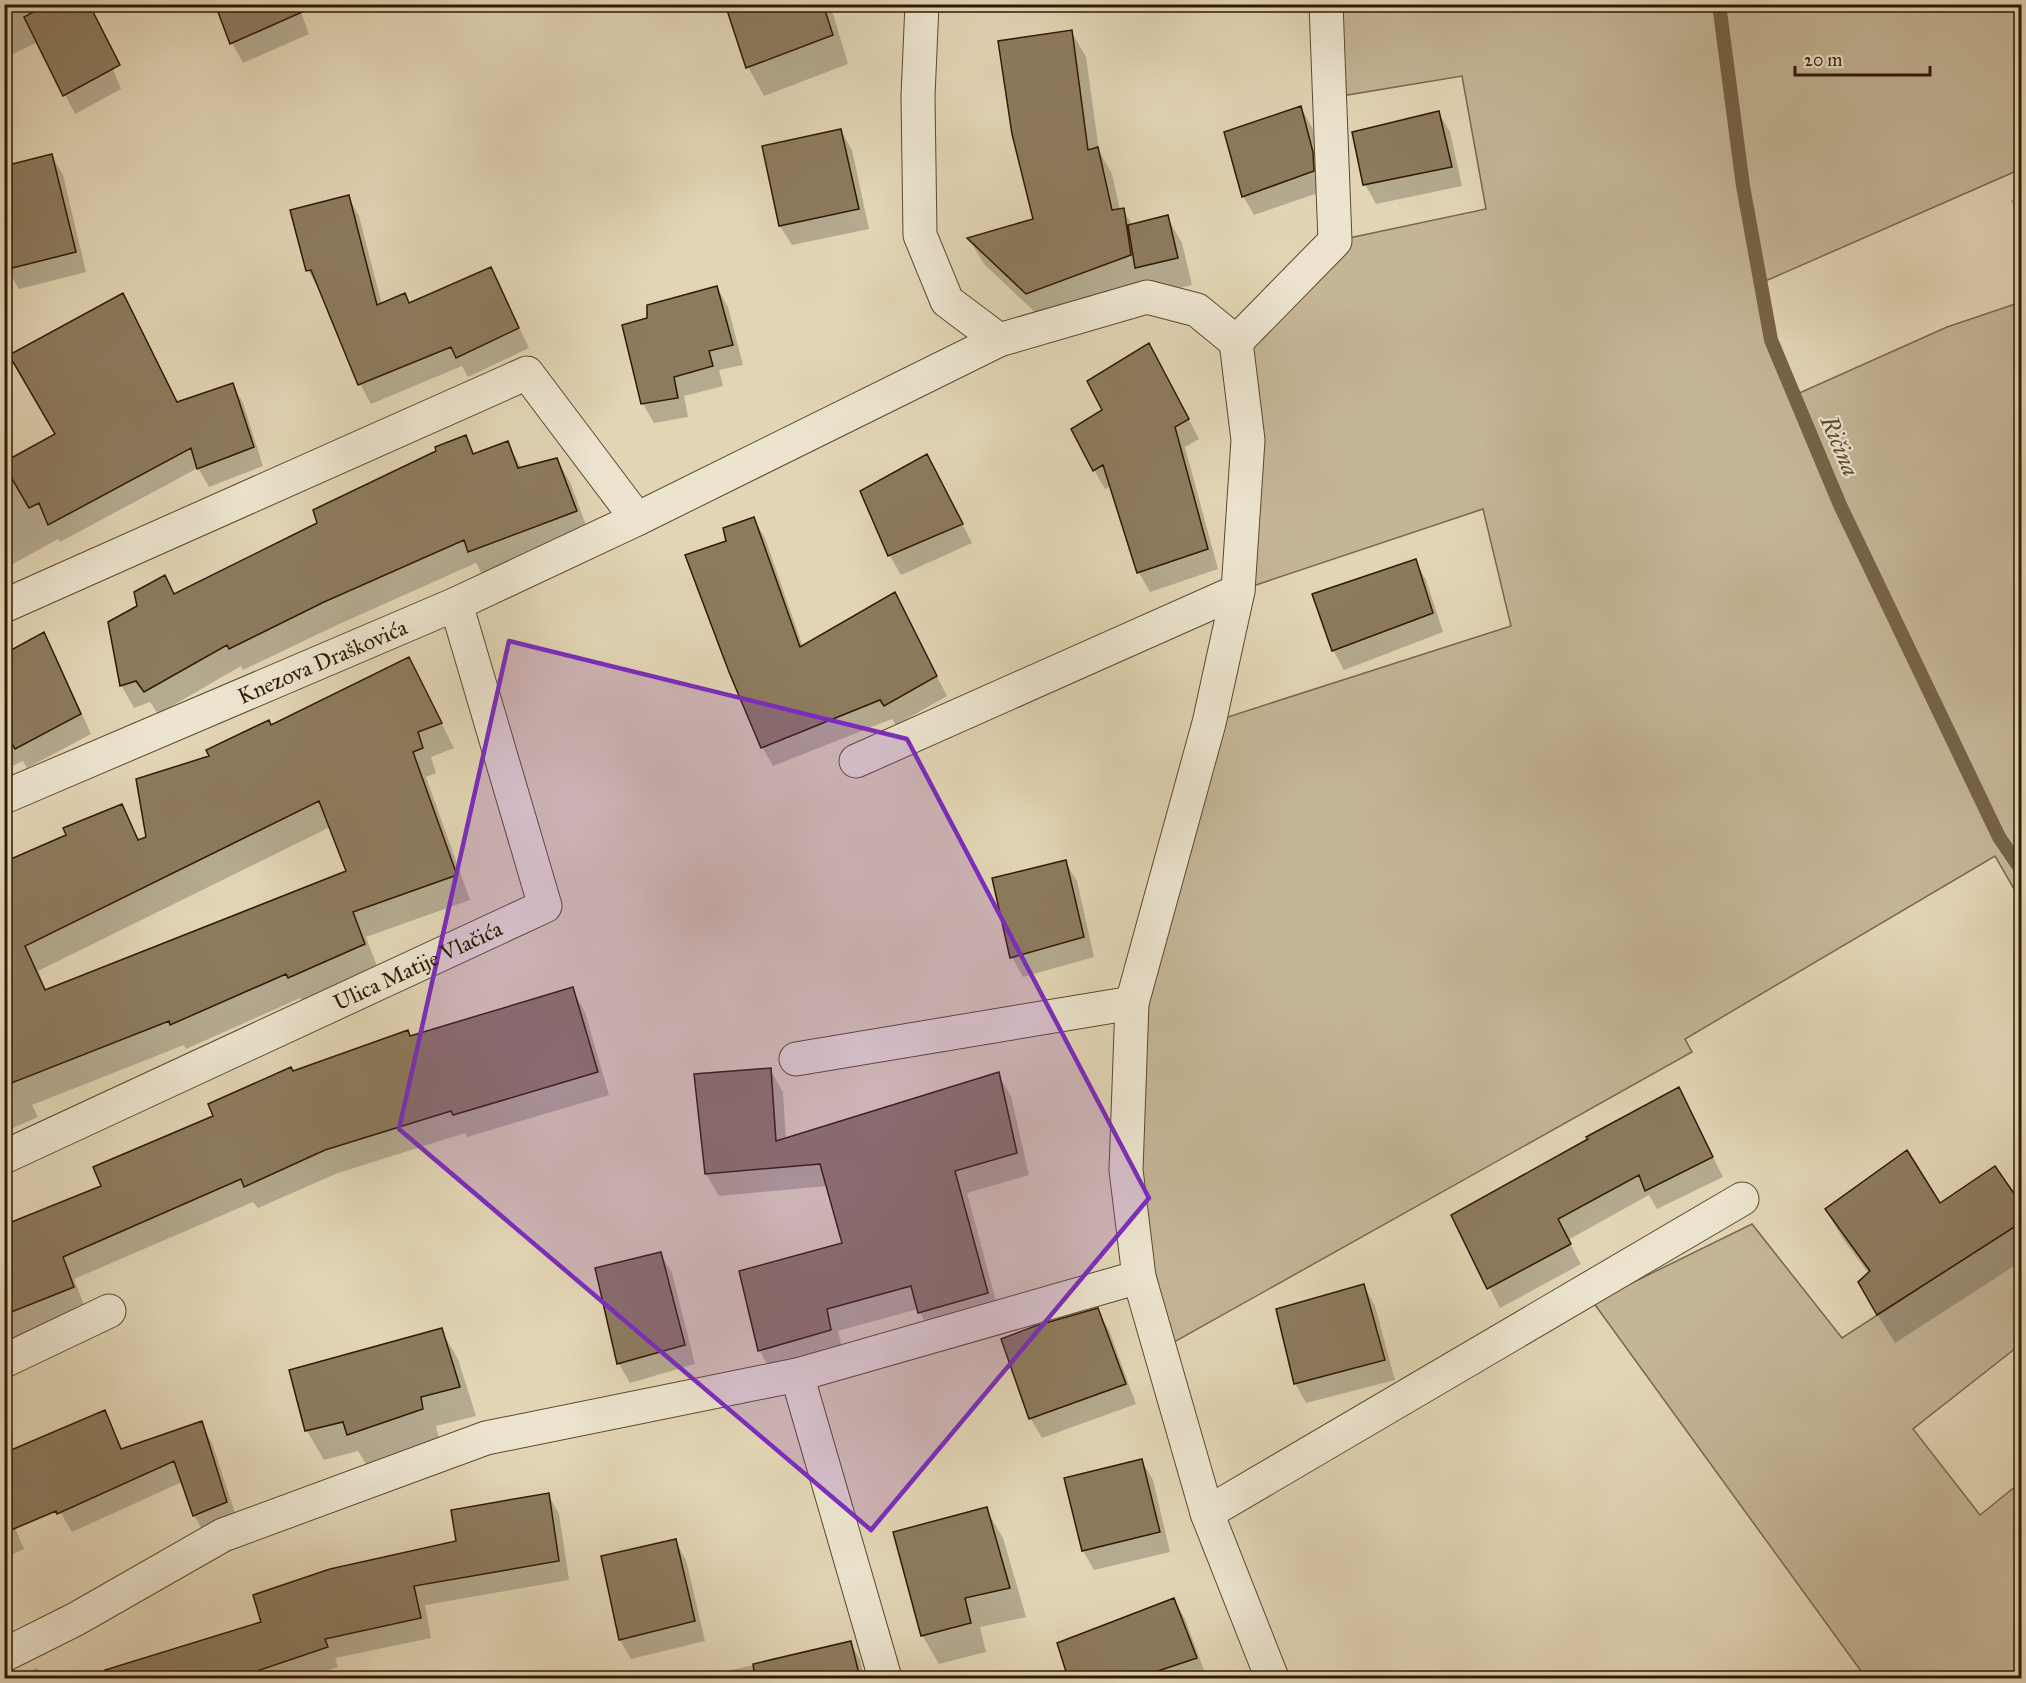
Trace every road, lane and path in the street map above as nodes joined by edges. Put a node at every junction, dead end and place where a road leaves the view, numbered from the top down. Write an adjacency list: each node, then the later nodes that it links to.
1 (922, 4): 3 (street)
2 (1326, 4): 4 (street)
3 (999, 340): 4 (street, Knezova Draškovića); 5 (street, Knezova Draškovića)
4 (1236, 342): 6 (street)
5 (637, 519): 7 (street, Knezova Draškovića); 8 (street)
6 (1238, 591): 9 (street); 11 (street)
7 (456, 604): 10 (street, Knezova Draškovića); 13 (street, Ulica Matije Vlačića)
8 (4, 606)
9 (856, 761)
10 (4, 797)
11 (1132, 1003): 12 (street); 15 (street)
12 (796, 1059)
13 (4, 1157)
14 (1742, 1199): 19 (street)
15 (1139, 1277): 18 (street); 19 (street)
16 (110, 1311): 17 (street)
17 (4, 1361)
18 (797, 1375): 20 (street); 21 (street)
19 (1207, 1513): 22 (street)
20 (4, 1655)
21 (885, 1678)
22 (1272, 1678)

